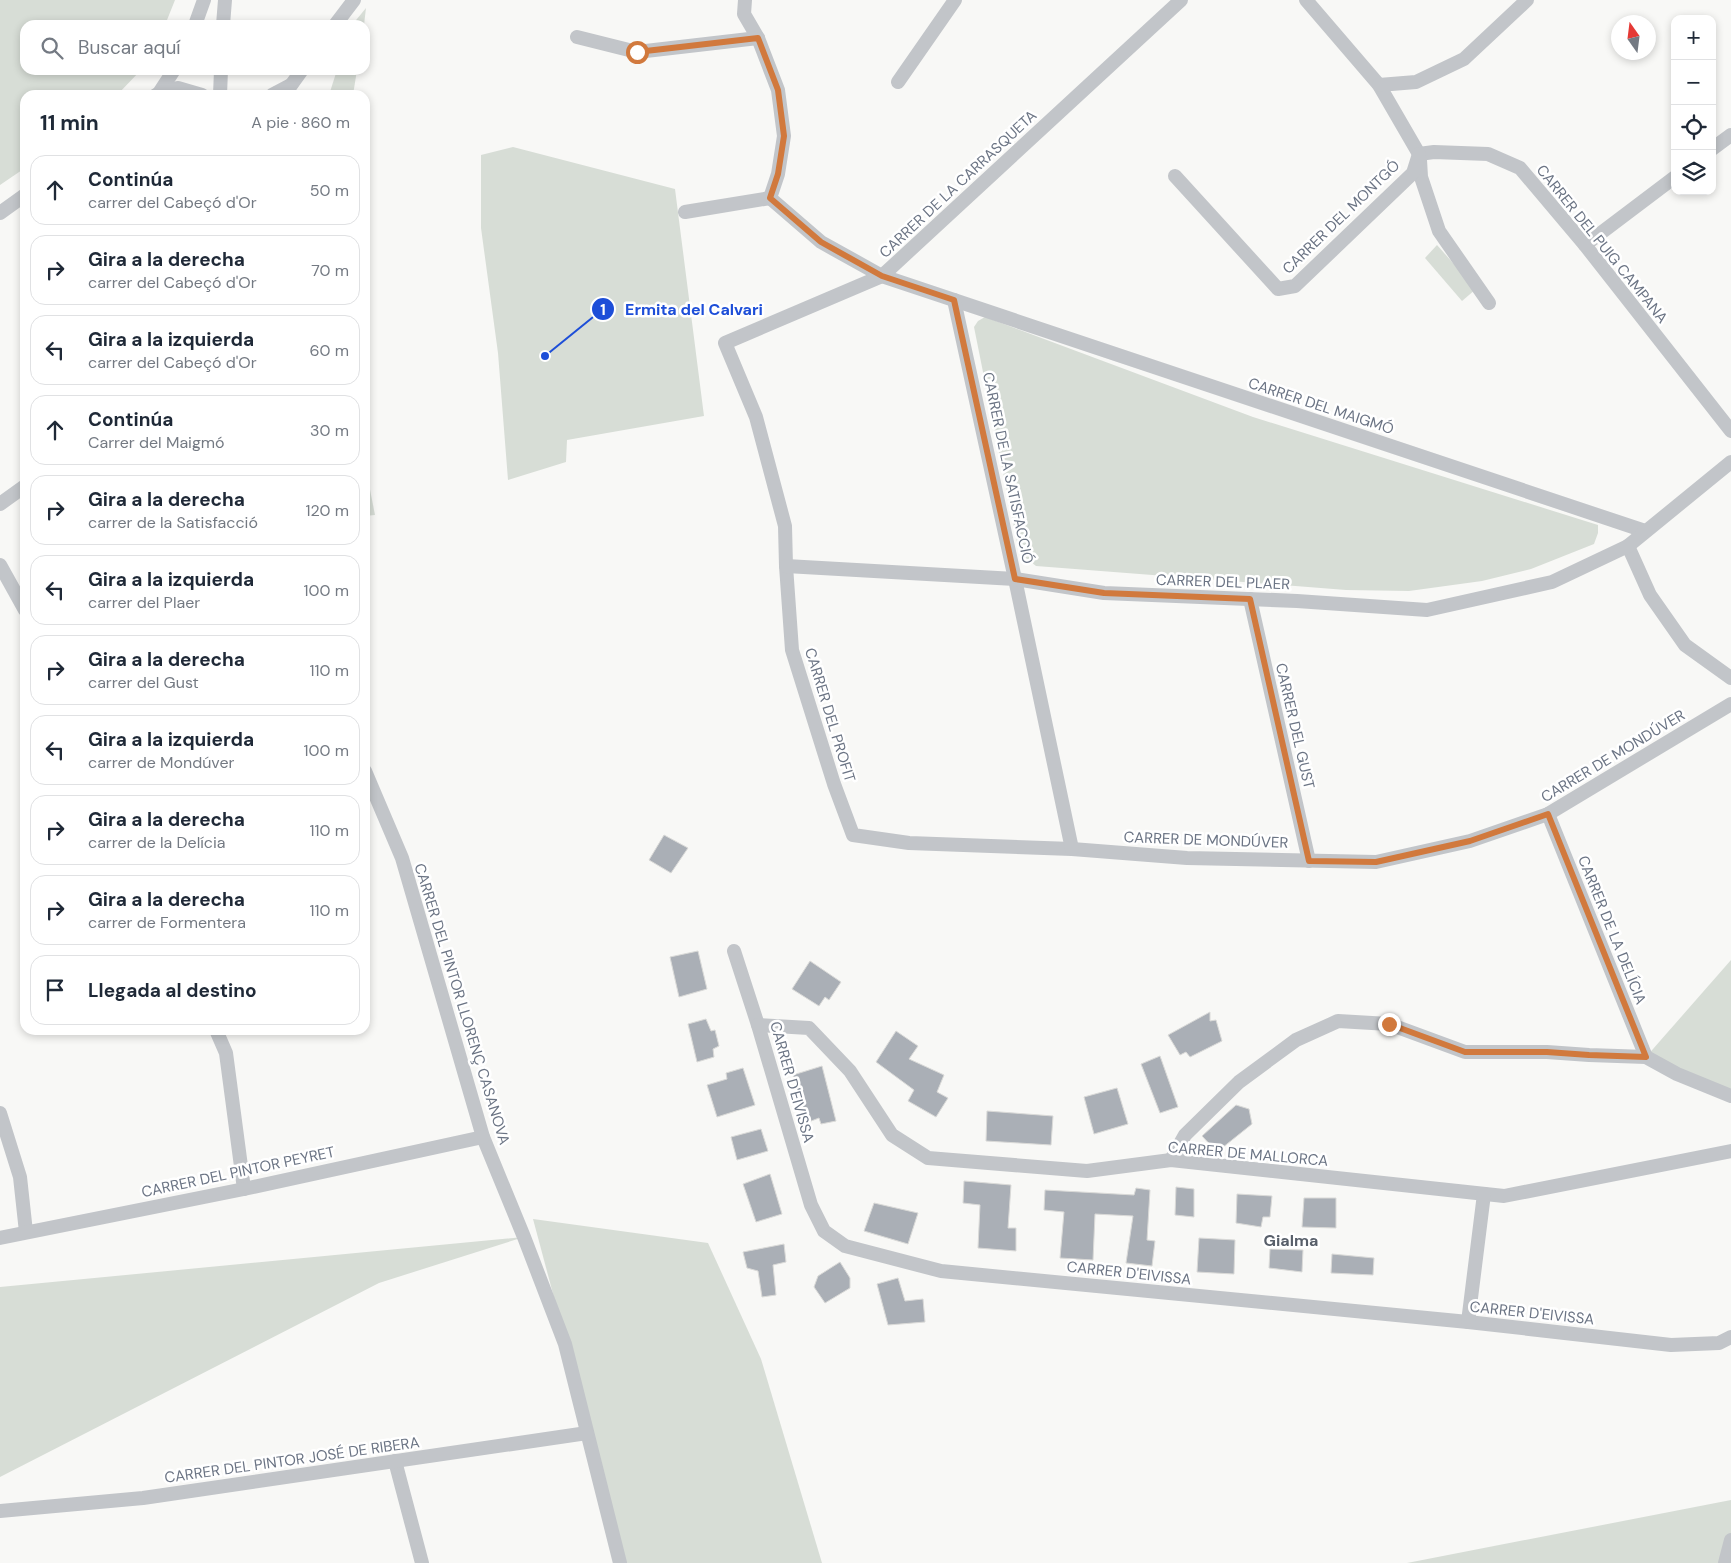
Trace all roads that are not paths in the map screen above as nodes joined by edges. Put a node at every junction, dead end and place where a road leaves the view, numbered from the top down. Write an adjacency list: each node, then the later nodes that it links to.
1 (204, 0): 9 (street)
2 (225, 0): 10 (street)
3 (354, 0): 11 (street)
4 (745, 0): 13 (street)
5 (955, 0): 17 (street)
6 (1181, 0): 34 (street, CARRER DE LA CARRASQUETA)
7 (1306, 0): 18 (street)
8 (1527, 0): 18 (street)
9 (197, 20)
10 (223, 20)
11 (339, 20)
12 (577, 37): 13 (street)
13 (758, 38): 29 (street)
14 (171, 75): 19 (street)
15 (221, 75): 22 (street)
16 (298, 75): 23 (street)
17 (898, 82)
18 (1379, 85): 26 (street)
19 (161, 90)
20 (171, 90): 21 (street)
21 (185, 90)
22 (220, 90)
23 (288, 90)
24 (1731, 135): 25 (street)
25 (1716, 146)
26 (1419, 154): 27 (street, CARRER DEL MONTGÓ); 33 (street, CARRER DEL PUIG CAMPANA); 36 (street)
27 (1175, 176)
28 (1671, 180): 33 (street)
29 (770, 198): 31 (street); 34 (street, CARRER DEL MAIGMÓ)
30 (20, 199): 32 (street)
31 (685, 212)
32 (0, 213)
33 (1585, 244): 38 (street, CARRER DEL PUIG CAMPANA)
34 (882, 276): 35 (street, CARRER DEL MAIGMÓ); 37 (street, CARRER DE LA CARRASQUETA)
35 (954, 300): 42 (street, CARRER DEL MAIGMÓ); 46 (street, CARRER DE LA SATISFACCIÓ)
36 (1489, 303)
37 (725, 343): 45 (street, CARRER DEL PROFIT)
38 (1731, 431)
39 (1731, 462): 42 (street)
40 (20, 490): 41 (street)
41 (0, 504)
42 (1645, 531): 43 (street, CARRER DEL PLAER)
43 (1628, 546): 47 (street, CARRER DEL PLAER); 49 (street)
44 (0, 565): 48 (street)
45 (786, 566): 46 (street, CARRER DEL PLAER); 53 (street, CARRER DEL PROFIT)
46 (1015, 579): 47 (street, CARRER DEL PLAER); 54 (street, CARRER DE LA SATISFACCIÓ)
47 (1250, 599): 55 (street, CARRER DEL GUST)
48 (20, 601)
49 (1731, 678)
50 (1731, 704): 52 (street, CARRER DE MONDÚVER)
51 (370, 783): 62 (street, CARRER DEL PINTOR LLORENÇ CASANOVA)
52 (1548, 814): 55 (street, CARRER DE MONDÚVER); 59 (street, CARRER DE LA DELÍCIA)
53 (853, 835): 54 (street, CARRER DE MONDÚVER)
54 (1072, 849): 55 (street, CARRER DE MONDÚVER)
55 (1309, 861)
56 (734, 951): 57 (street, CARRER D'EIVISSA)
57 (758, 1025): 64 (street, CARRER DE MALLORCA); 69 (street, CARRER D'EIVISSA)
58 (218, 1035): 65 (street)
59 (1646, 1057): 60 (street); 64 (street)
60 (1731, 1096)
61 (0, 1112): 67 (street)
62 (483, 1137): 65 (street, CARRER DEL PINTOR PEYRET); 71 (street, CARRER DEL PINTOR LLORENÇ CASANOVA)
63 (1731, 1151): 66 (street, CARRER DE MALLORCA)
64 (1171, 1160): 66 (street, CARRER DE MALLORCA)
65 (244, 1189): 67 (street, CARRER DEL PINTOR PEYRET)
66 (1484, 1194): 69 (street)
67 (26, 1232): 68 (street, CARRER DEL PINTOR PEYRET)
68 (0, 1238)
69 (1468, 1322): 70 (street, CARRER D'EIVISSA)
70 (1731, 1338)
71 (587, 1433): 72 (street, CARRER DEL PINTOR JOSÉ DE RIBERA); 76 (street, CARRER DEL PINTOR LLORENÇ CASANOVA)
72 (394, 1461): 73 (street, CARRER DEL PINTOR JOSÉ DE RIBERA); 75 (street)
73 (0, 1511)
74 (1731, 1540): 77 (street)
75 (422, 1563)
76 (620, 1563)
77 (1725, 1563)

